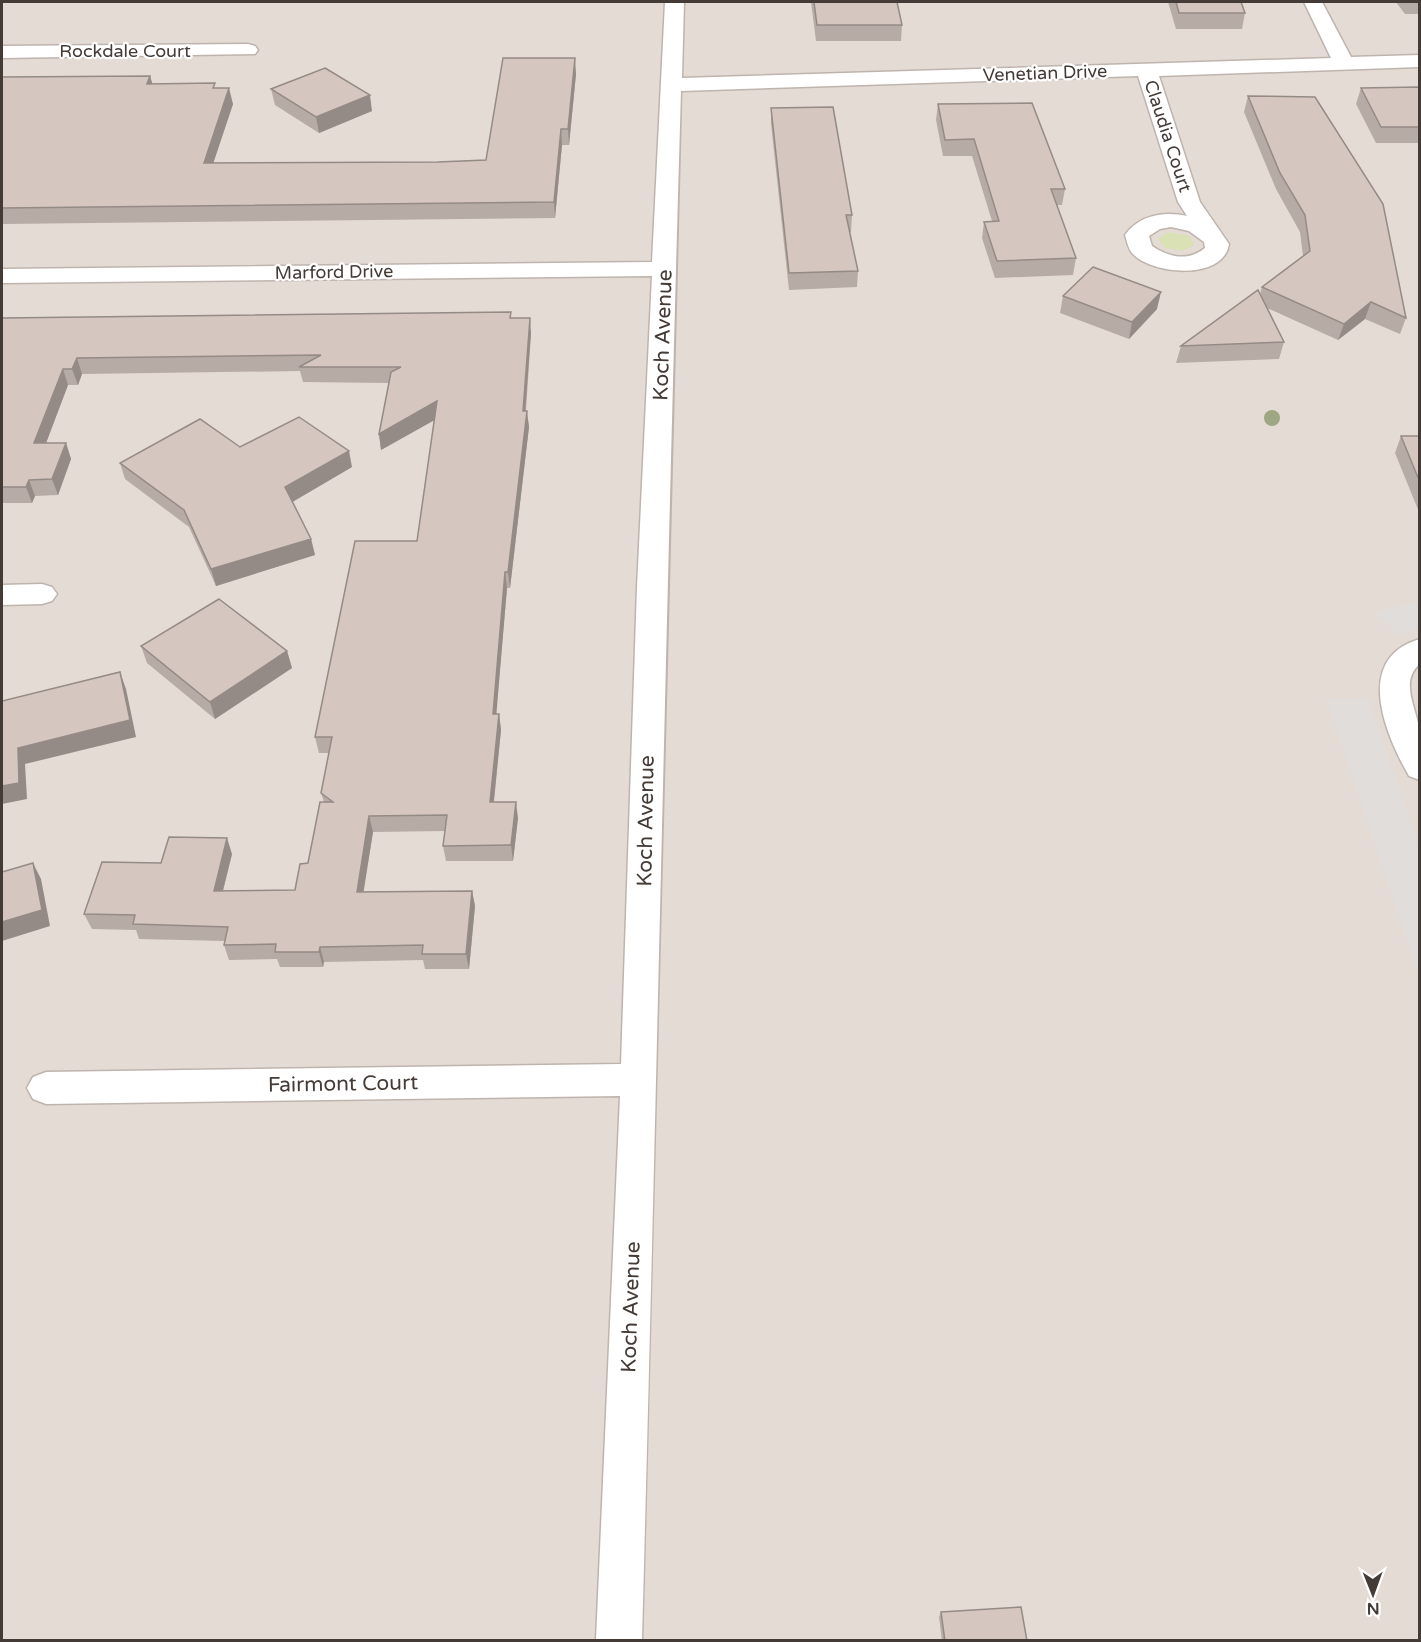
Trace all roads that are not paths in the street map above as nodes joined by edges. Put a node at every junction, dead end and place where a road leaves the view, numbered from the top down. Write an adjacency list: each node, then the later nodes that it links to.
1 (674, 2): 8 (street, Koch Avenue)
2 (1312, 2): 6 (street)
3 (248, 50): 4 (street, Rockdale Court)
4 (2, 52)
5 (1419, 61): 6 (street, Venetian Drive)
6 (1344, 63): 7 (street, Venetian Drive)
7 (1146, 70): 8 (street, Venetian Drive); 9 (street, Claudia Court)
8 (670, 85): 12 (street, Koch Avenue)
9 (1189, 202): 10 (street, Claudia Court); 11 (street, Claudia Court)
10 (1159, 221): 11 (street, Claudia Court); 11 (street, Claudia Court)
11 (1214, 237)
12 (666, 269): 13 (street, Marford Drive); 18 (street, Koch Avenue)
13 (2, 276)
14 (42, 594): 15 (street)
15 (2, 595)
16 (1413, 653): 17 (street)
17 (1419, 768)
18 (639, 1080): 19 (street, Fairmont Court); 20 (street, Koch Avenue)
19 (46, 1088)
20 (619, 1641)

